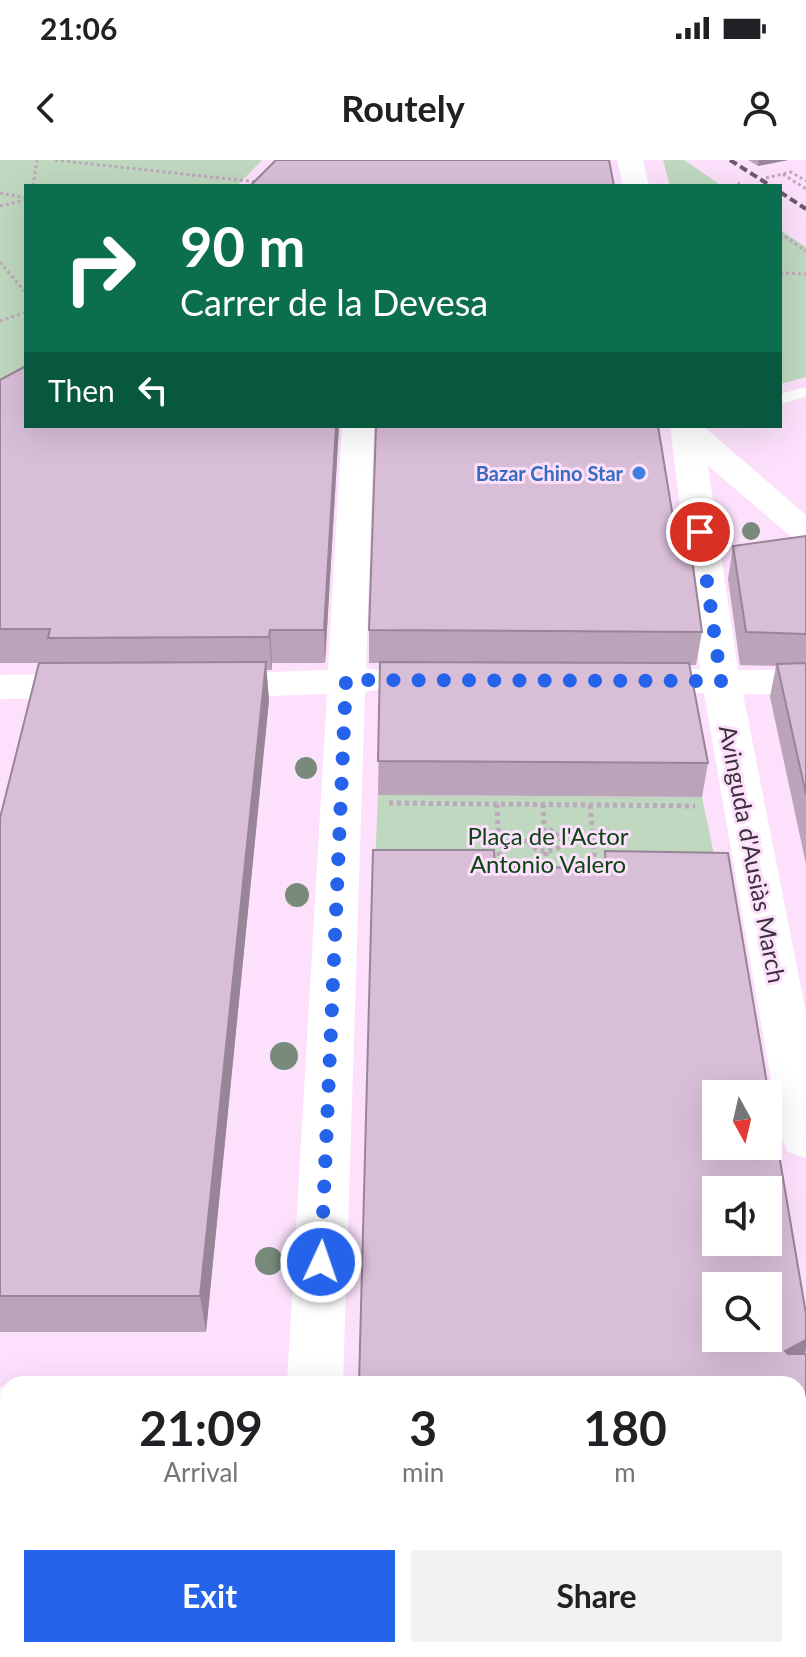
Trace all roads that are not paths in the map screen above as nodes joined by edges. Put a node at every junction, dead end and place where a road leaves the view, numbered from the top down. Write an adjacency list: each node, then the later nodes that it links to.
1 (630, 160): 2 (street)
2 (636, 184)
3 (806, 383): 4 (lane)
4 (782, 389)
5 (806, 392): 6 (lane)
6 (782, 398)
7 (358, 428): 11 (street)
8 (686, 428): 14 (street, Avinguda d'Ausiàs March)
9 (688, 428): 10 (street)
10 (806, 532)
11 (346, 680): 12 (street); 17 (street); 20 (street)
12 (409, 680)
13 (596, 681): 14 (street)
14 (721, 681): 15 (street); 19 (street, Avinguda d'Ausiàs March)
15 (806, 682)
16 (126, 686): 18 (street)
17 (174, 686)
18 (0, 687)
19 (806, 1138)
20 (315, 1376)

